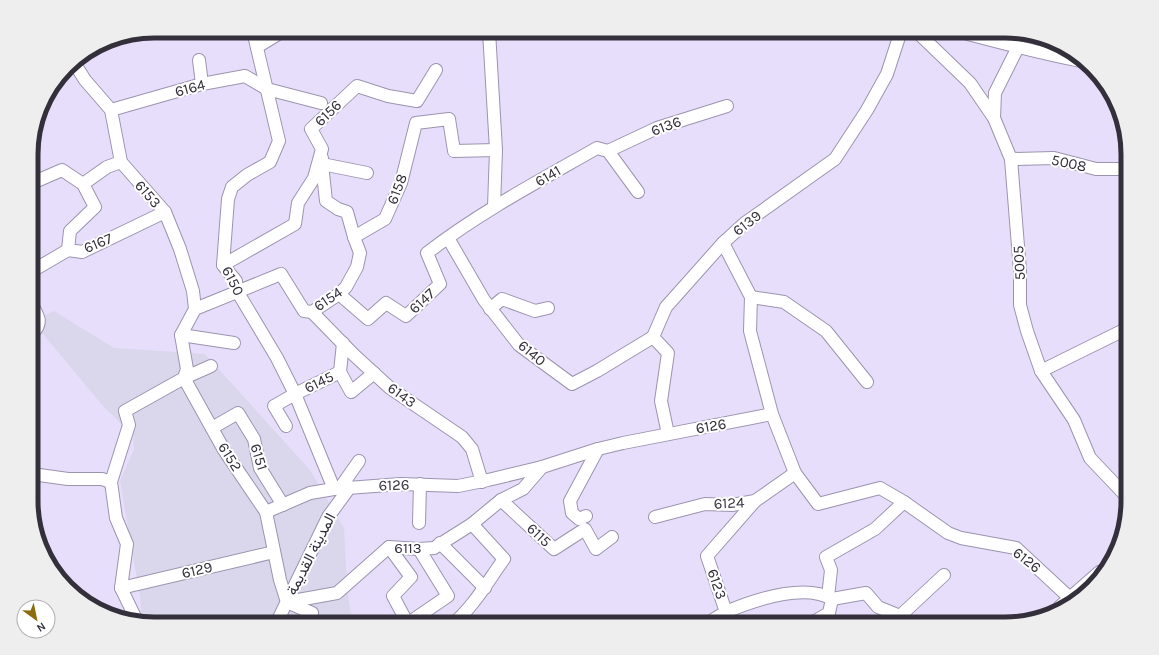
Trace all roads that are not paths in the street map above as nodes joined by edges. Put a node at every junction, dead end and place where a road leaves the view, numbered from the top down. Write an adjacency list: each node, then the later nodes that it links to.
1 (255, 38): 7 (street, 6150)
2 (272, 38): 7 (street)
3 (490, 38): 20 (street)
4 (899, 38): 34 (street, 6139)
5 (923, 38): 18 (street, 5005)
6 (983, 38): 8 (street)
7 (257, 47): 14 (street, 6150)
8 (1018, 47): 9 (street); 18 (street)
9 (1072, 59)
10 (199, 60): 13 (street)
11 (77, 67): 17 (street)
12 (436, 70): 19 (street, 6156)
13 (202, 84): 14 (street, 6164); 17 (street, 6164)
14 (267, 89): 15 (street, 6164); 36 (street, 6150)
15 (321, 103)
16 (727, 106): 21 (street, 6136)
17 (111, 110): 23 (street)
18 (994, 118): 22 (street, 5005)
19 (322, 149): 24 (street); 36 (street, 6156)
20 (496, 150): 30 (street); 32 (street, 6158)
21 (608, 151): 29 (street); 30 (street, 6141)
22 (1011, 159): 25 (street, 5008); 53 (street, 5005)
23 (121, 162): 28 (street); 31 (street, 6153)
24 (322, 164): 26 (street); 32 (street, 6154)
25 (1121, 169)
26 (367, 173)
27 (38, 180): 28 (street)
28 (83, 184): 35 (street)
29 (638, 192)
30 (494, 207): 33 (street, 6141)
31 (165, 212): 35 (street, 6167); 42 (street, 6153)
32 (354, 237): 39 (street, 6154)
33 (448, 238): 39 (street, 6147); 43 (street, 6140)
34 (723, 243): 40 (street); 49 (street, 6139)
35 (68, 250): 37 (street, 6167)
36 (223, 265): 38 (street, 6150)
37 (38, 268)
38 (237, 291): 42 (street, 6154); 44 (street, 6154); 58 (street, 6150)
39 (338, 294): 44 (street, 6154)
40 (751, 297): 57 (street); 59 (street)
41 (548, 308): 43 (street)
42 (195, 309): 48 (street)
43 (490, 309): 49 (street, 6140)
44 (312, 312): 51 (street, 6143)
45 (38, 316): 46 (street)
46 (38, 328)
47 (1121, 331): 53 (street)
48 (181, 335): 50 (street); 56 (street)
49 (653, 337): 62 (street)
50 (234, 343)
51 (343, 343): 54 (street); 55 (street, 6143)
52 (211, 366): 56 (street)
53 (1041, 371): 72 (street, 5005)
54 (340, 372): 55 (street, 6145); 58 (street, 6145)
55 (374, 373): 69 (street, 6143)
56 (184, 378): 61 (street, 6152); 68 (street)
57 (867, 382)
58 (295, 394): 60 (street, 6145); 71 (street, 6150)
59 (772, 414): 62 (street, 6126); 66 (street, 6126)
60 (286, 426)
61 (212, 428): 76 (street, 6151); 77 (street, 6152)
62 (668, 434): 63 (street, 6126)
63 (598, 449): 65 (street, 6126); 78 (street)
64 (359, 461): 71 (street, المدينة القديمة)
65 (542, 467): 69 (street, 6126); 73 (street, 6113)
66 (795, 473): 74 (street, 6124); 75 (street, 6126)
67 (38, 475): 68 (street)
68 (111, 482): 88 (street)
69 (482, 482): 70 (street, 6126)
70 (420, 484): 71 (street, 6126); 80 (street)
71 (341, 488): 76 (street, 6126); 92 (street, المدينة القديمة)
72 (1121, 491)
73 (501, 500): 81 (street, 6113); 82 (street, 6115)
74 (755, 501): 79 (street, 6124); 93 (street, 6123)
75 (904, 502): 90 (street); 91 (street, 6126)
76 (283, 505): 77 (street, 6126)
77 (266, 512): 86 (street, 6152)
78 (586, 516)
79 (655, 517)
80 (419, 523)
81 (472, 524): 83 (street, 6113); 89 (street)
82 (612, 537)
83 (440, 544): 85 (street, 6113); 89 (street)
84 (389, 547): 85 (street, 6113); 92 (street, 6113); 97 (street)
85 (419, 549): 98 (street)
86 (274, 552): 88 (street, 6129); 92 (street, 6152)
87 (944, 575): 90 (street)
88 (121, 588): 94 (street)
89 (485, 588): 99 (street)
90 (830, 598): 93 (street); 101 (street)
91 (1063, 601)
92 (287, 602): 95 (street, المدينة القديمة); 96 (street)
93 (726, 612): 100 (street)
94 (130, 615)
95 (280, 617)
96 (311, 617)
97 (404, 617)
98 (418, 617)
99 (460, 617)
100 (718, 617)
101 (822, 617)

